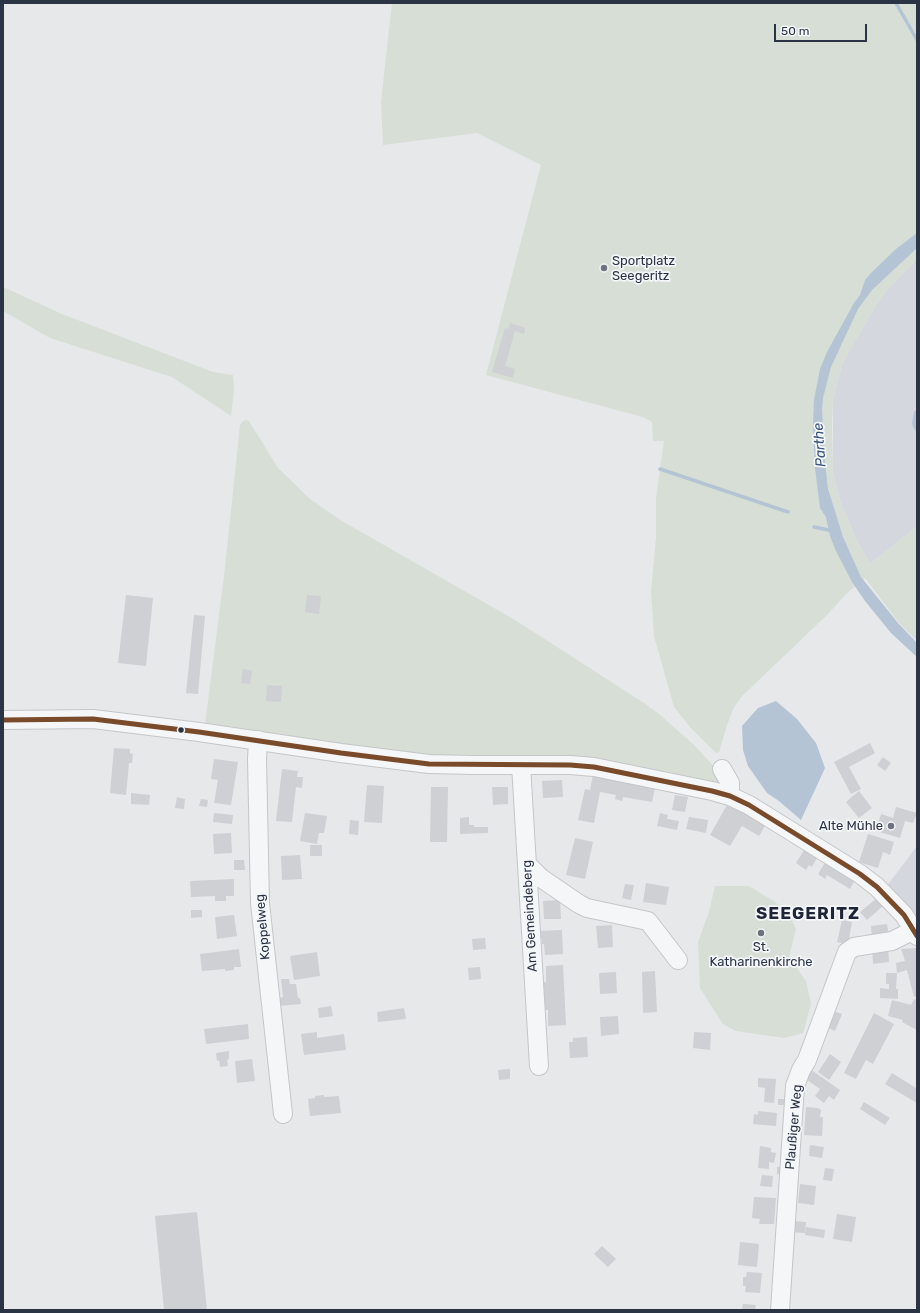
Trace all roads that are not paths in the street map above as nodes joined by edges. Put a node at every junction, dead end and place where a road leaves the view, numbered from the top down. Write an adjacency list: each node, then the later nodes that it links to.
1 (3, 720): 2 (street)
2 (258, 740): 3 (street); 10 (street, Koppelweg)
3 (521, 765): 5 (street); 6 (street, Am Gemeindeberg)
4 (722, 768): 5 (street)
5 (730, 796): 7 (street)
6 (527, 864): 8 (street); 9 (street, Am Gemeindeberg)
7 (915, 933): 11 (street, Plaußiger Weg)
8 (678, 960)
9 (539, 1066)
10 (283, 1114)
11 (780, 1310)

